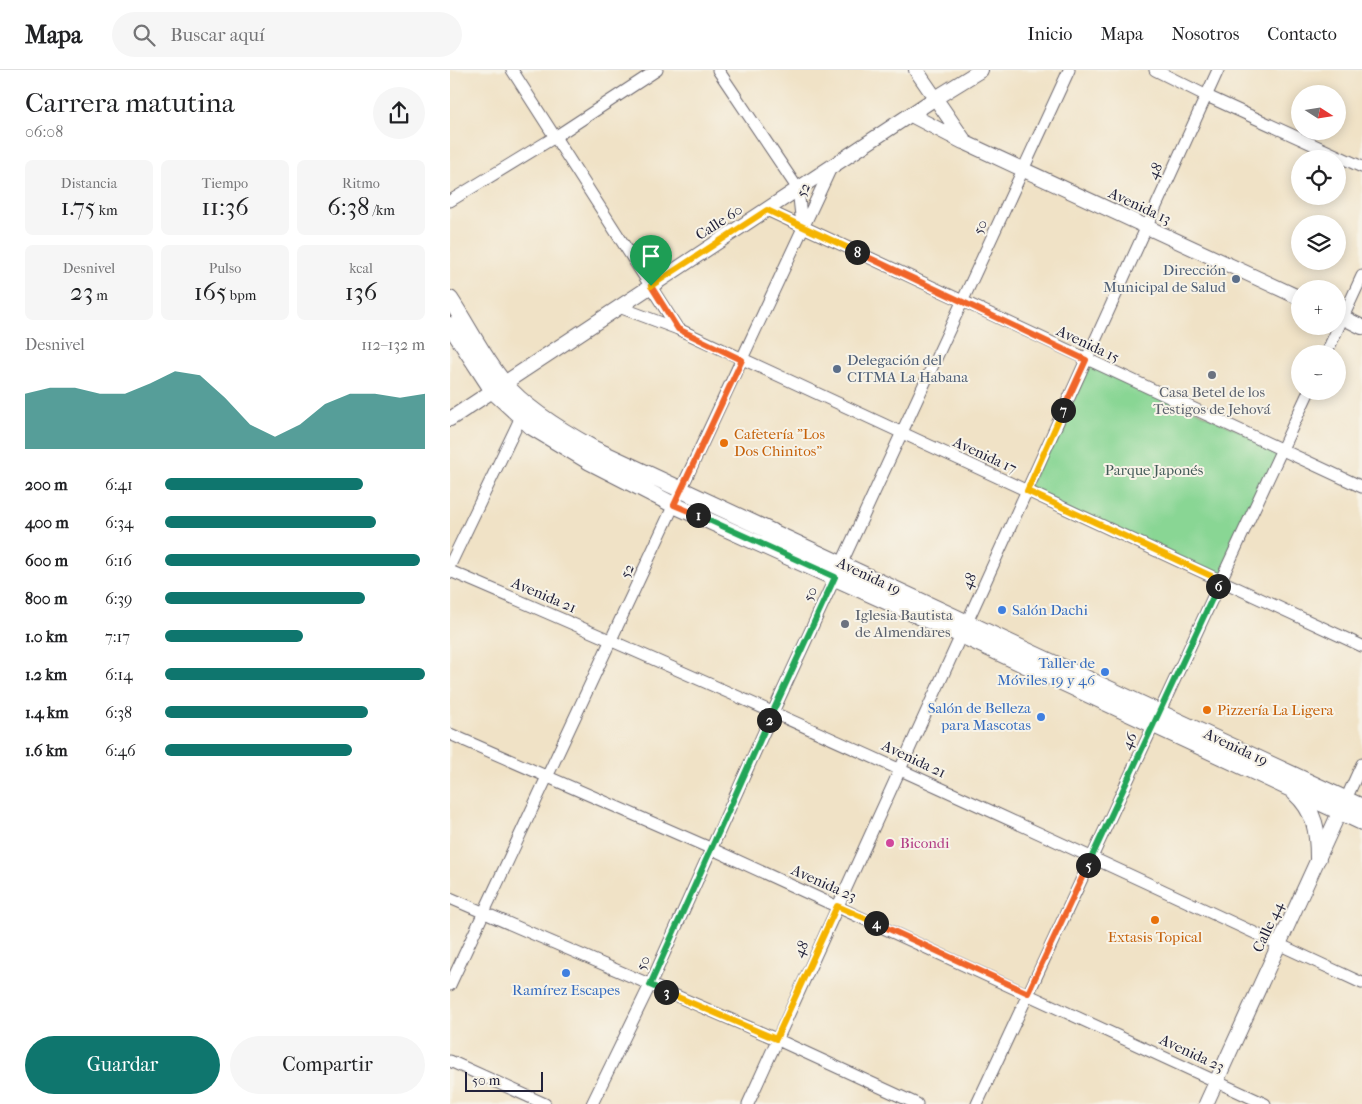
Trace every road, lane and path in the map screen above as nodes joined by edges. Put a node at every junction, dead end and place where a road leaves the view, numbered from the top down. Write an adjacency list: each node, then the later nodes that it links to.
1 (512, 70): 12 (street)
2 (657, 70): 12 (street)
3 (718, 70): 17 (street)
4 (916, 70): 10 (street, Avenida 13)
5 (982, 70): 10 (street, Calle 60)
6 (1069, 70): 15 (street, 50)
7 (1155, 70): 9 (street)
8 (1218, 70): 9 (street, 48)
9 (1207, 96): 14 (street); 21 (street, 48)
10 (934, 99): 11 (street, Calle 60); 13 (street, Avenida 13)
11 (910, 115): 13 (street, Avenida 13); 16 (street, Calle 60)
12 (555, 137): 18 (street); 23 (street)
13 (966, 143): 15 (street, Avenida 13)
14 (1362, 168)
15 (1023, 169): 21 (street, Avenida 13); 26 (street, 50)
16 (830, 170): 17 (street, Calle 60); 20 (street, 52)
17 (798, 189): 19 (street, Calle 60); 20 (street)
18 (450, 201)
19 (767, 210): 20 (street, Avenida 15); 23 (street, Calle 60)
20 (802, 225): 26 (street, Avenida 15); 33 (street, 52)
21 (1146, 227): 24 (street, Avenida 13); 34 (street, 48)
22 (1362, 276): 27 (street)
23 (651, 286): 28 (street, Calle 60); 32 (street)
24 (1291, 294)
25 (450, 299): 35 (main road, Avenida 19)
26 (962, 302): 34 (street, Avenida 15); 39 (street, 50)
27 (1346, 305)
28 (619, 307): 32 (street, Avenida 17); 35 (street, Calle 60)
29 (1346, 319): 31 (street)
30 (450, 325): 35 (main road, Avenida 19)
31 (1362, 327)
32 (678, 329): 33 (street, Avenida 17)
33 (742, 360): 39 (street, Avenida 17); 42 (street, 52)
34 (1086, 360): 40 (street, Avenida 15); 43 (street, 48)
35 (499, 387): 37 (main road, Avenida 19); 38 (street, Calle 60); 42 (main road, Avenida 19)
36 (1305, 400): 40 (street, 46)
37 (521, 416): 44 (main road, Avenida 19); 45 (street)
38 (450, 419)
39 (901, 433): 43 (street, Avenida 17); 46 (street, 50)
40 (1282, 450): 41 (street, Avenida 15); 48 (street, 46)
41 (1362, 487)
42 (682, 489): 44 (street, 52); 46 (main road, Avenida 19)
43 (1027, 491): 48 (street, Avenida 17); 49 (street, 48)
44 (674, 505): 46 (main road, Avenida 19); 50 (street, 52)
45 (450, 565)
46 (838, 570): 49 (main road, Avenida 19); 52 (street, 50)
47 (450, 572): 50 (street, Avenida 21)
48 (1220, 580): 51 (street, Avenida 17); 53 (street, 46)
49 (964, 628): 53 (main road, Avenida 19); 56 (street, 48)
50 (611, 640): 52 (street, Avenida 21); 57 (street, 52)
51 (1362, 646)
52 (772, 712): 56 (street, Avenida 21); 62 (street, 50)
53 (1157, 718): 58 (main road, Avenida 19); 59 (main road, Avenida 19); 63 (street, 46)
54 (450, 734): 57 (street, Avenida 23)
55 (1362, 764): 59 (street, Calle 44)
56 (901, 769): 63 (street, Avenida 21); 66 (street, 48)
57 (547, 777): 62 (street, Avenida 23); 67 (street, 52)
58 (1288, 786): 59 (main road, Avenida 19); 64 (main road)
59 (1343, 806): 60 (main road, Avenida 19); 61 (main road, Avenida 19); 64 (street, Calle 44)
60 (1362, 807)
61 (1362, 822)
62 (710, 848): 66 (street, Avenida 23); 71 (street, 50)
63 (1091, 858): 68 (street, Avenida 21); 72 (street, 46)
64 (1318, 858): 68 (street, Calle 44)
65 (450, 898): 67 (street)
66 (837, 906): 72 (street, Avenida 23); 73 (street, 48)
67 (483, 913): 70 (street, 52); 71 (street)
68 (1278, 944): 69 (street, Avenida 21); 75 (street, Calle 44)
69 (1362, 983)
70 (450, 985)
71 (650, 985): 73 (street); 77 (street, 50)
72 (1028, 993): 75 (street, Avenida 23); 80 (street, 46)
73 (776, 1039): 78 (street, 48); 79 (street)
74 (450, 1061): 76 (street)
75 (1216, 1081): 81 (street, Calle 44); 82 (street, Avenida 23)
76 (545, 1104)
77 (592, 1104)
78 (748, 1104)
79 (917, 1104)
80 (976, 1104)
81 (1206, 1104)
82 (1265, 1104)

